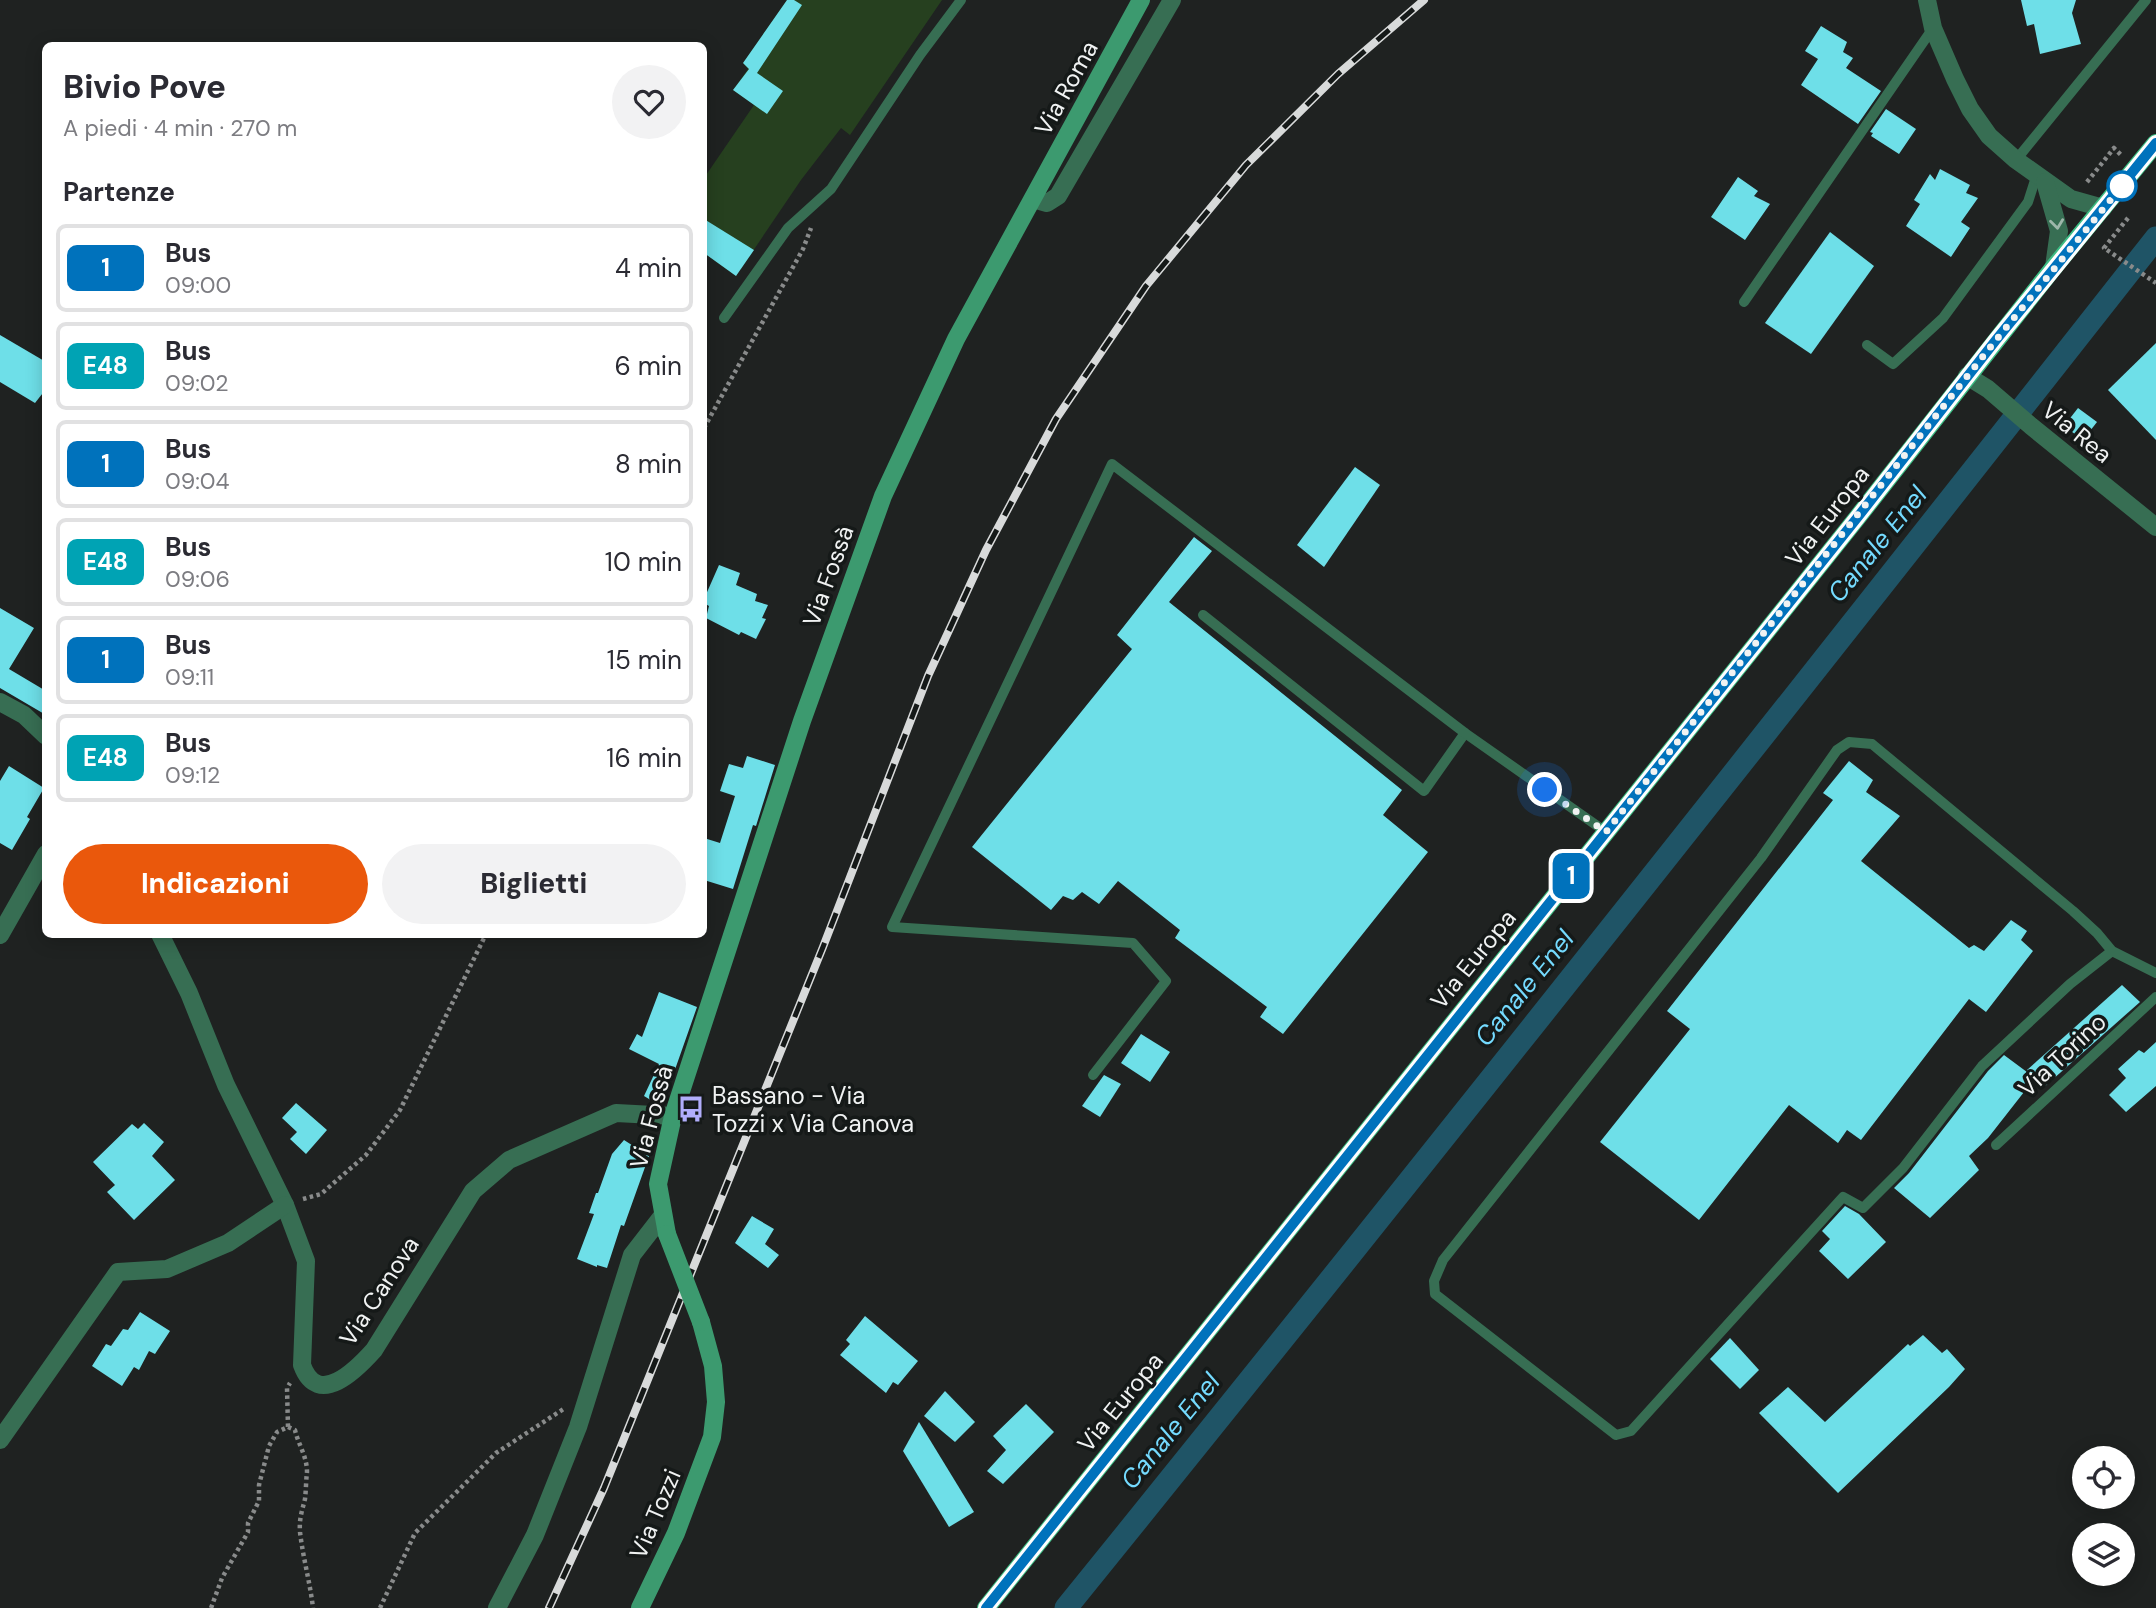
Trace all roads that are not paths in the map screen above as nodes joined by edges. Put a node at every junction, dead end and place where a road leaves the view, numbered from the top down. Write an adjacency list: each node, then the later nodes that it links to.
1 (961, 0): 14 (lane)
2 (1142, 0): 10 (main road, Via Roma)
3 (1172, 0): 10 (street)
4 (1927, 0): 6 (street)
5 (2146, 0): 8 (lane)
6 (1934, 28): 8 (street); 13 (lane)
7 (2156, 143): 11 (main road, Via Europa)
8 (2016, 160): 9 (street)
9 (2041, 178): 11 (street); 12 (street, one-way to 12); 15 (lane)
10 (1033, 199): 30 (main road, Via Fossà)
11 (2103, 208): 12 (main road, Via Europa)
12 (2054, 267): 16 (main road, Via Europa)
13 (1744, 302)
14 (724, 318)
15 (1867, 345)
16 (1967, 376): 17 (street, Via Rea); 22 (main road, Via Europa)
17 (2156, 527)
18 (1202, 615): 21 (lane)
19 (0, 702): 20 (street)
20 (42, 732)
21 (1465, 733): 22 (lane); 29 (lane)
22 (1606, 832): 38 (main road, Via Europa)
23 (42, 861): 24 (street)
24 (0, 935)
25 (162, 938): 32 (street, Via Canova)
26 (2112, 951): 26 (lane); 27 (lane)
27 (2156, 973)
28 (2156, 997): 31 (lane, Via Torino)
29 (1093, 1075)
30 (673, 1116): 32 (street, Via Canova); 33 (main road, Via Fossà)
31 (1996, 1145)
32 (285, 1205): 35 (street)
33 (663, 1215): 34 (main road, Via Fossà, bridge); 36 (street)
34 (701, 1322): 37 (main road, Via Tozzi)
35 (0, 1440)
36 (497, 1608)
37 (640, 1608)
38 (986, 1608)

